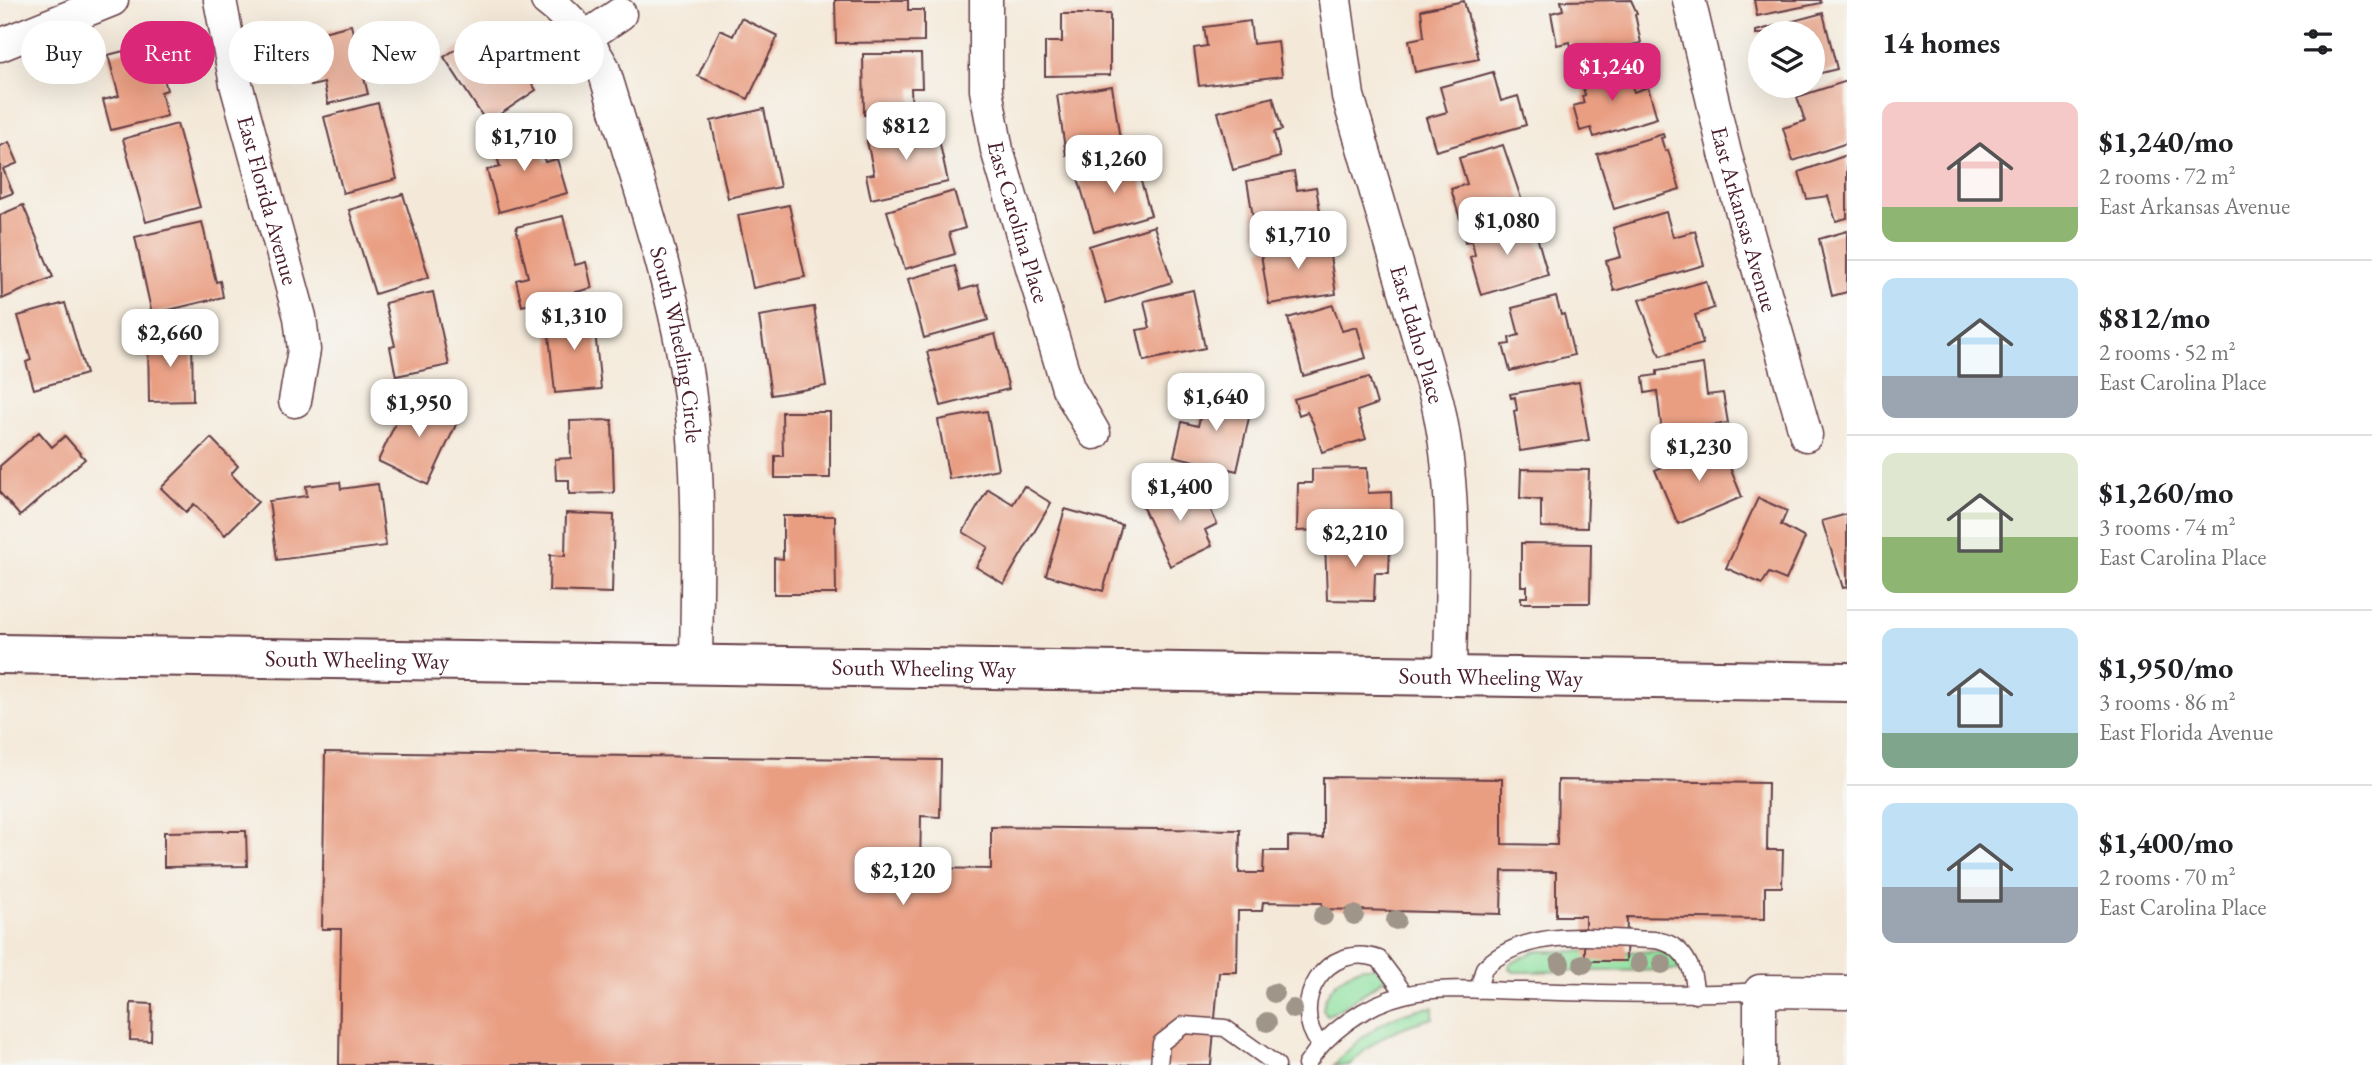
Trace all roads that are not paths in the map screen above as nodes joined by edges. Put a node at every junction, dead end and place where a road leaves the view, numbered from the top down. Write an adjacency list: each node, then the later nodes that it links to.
1 (112, 0): 10 (street)
2 (220, 0): 12 (street, East Florida Avenue)
3 (547, 0): 8 (street, South Wheeling Circle)
4 (986, 0): 13 (street, East Carolina Place)
5 (1335, 0): 17 (street, East Idaho Place)
6 (1689, 0): 14 (street, East Arkansas Avenue)
7 (620, 13): 9 (street)
8 (572, 21)
9 (604, 24)
10 (0, 45)
11 (604, 69): 16 (street, South Wheeling Circle)
12 (295, 401)
13 (1094, 433)
14 (1806, 435)
15 (0, 654): 16 (street, South Wheeling Way)
16 (696, 664): 17 (street, South Wheeling Way)
17 (1450, 676): 18 (street, South Wheeling Way)
18 (1847, 682)
19 (1478, 990): 22 (lane); 23 (lane); 23 (lane)
20 (1760, 991): 21 (street); 23 (lane); 28 (street)
21 (1847, 992)
22 (1405, 994): 24 (lane); 24 (lane)
23 (1695, 995)
24 (1320, 1045): 27 (lane)
25 (1159, 1065): 26 (lane)
26 (1277, 1065)
27 (1307, 1065)
28 (1760, 1065)

